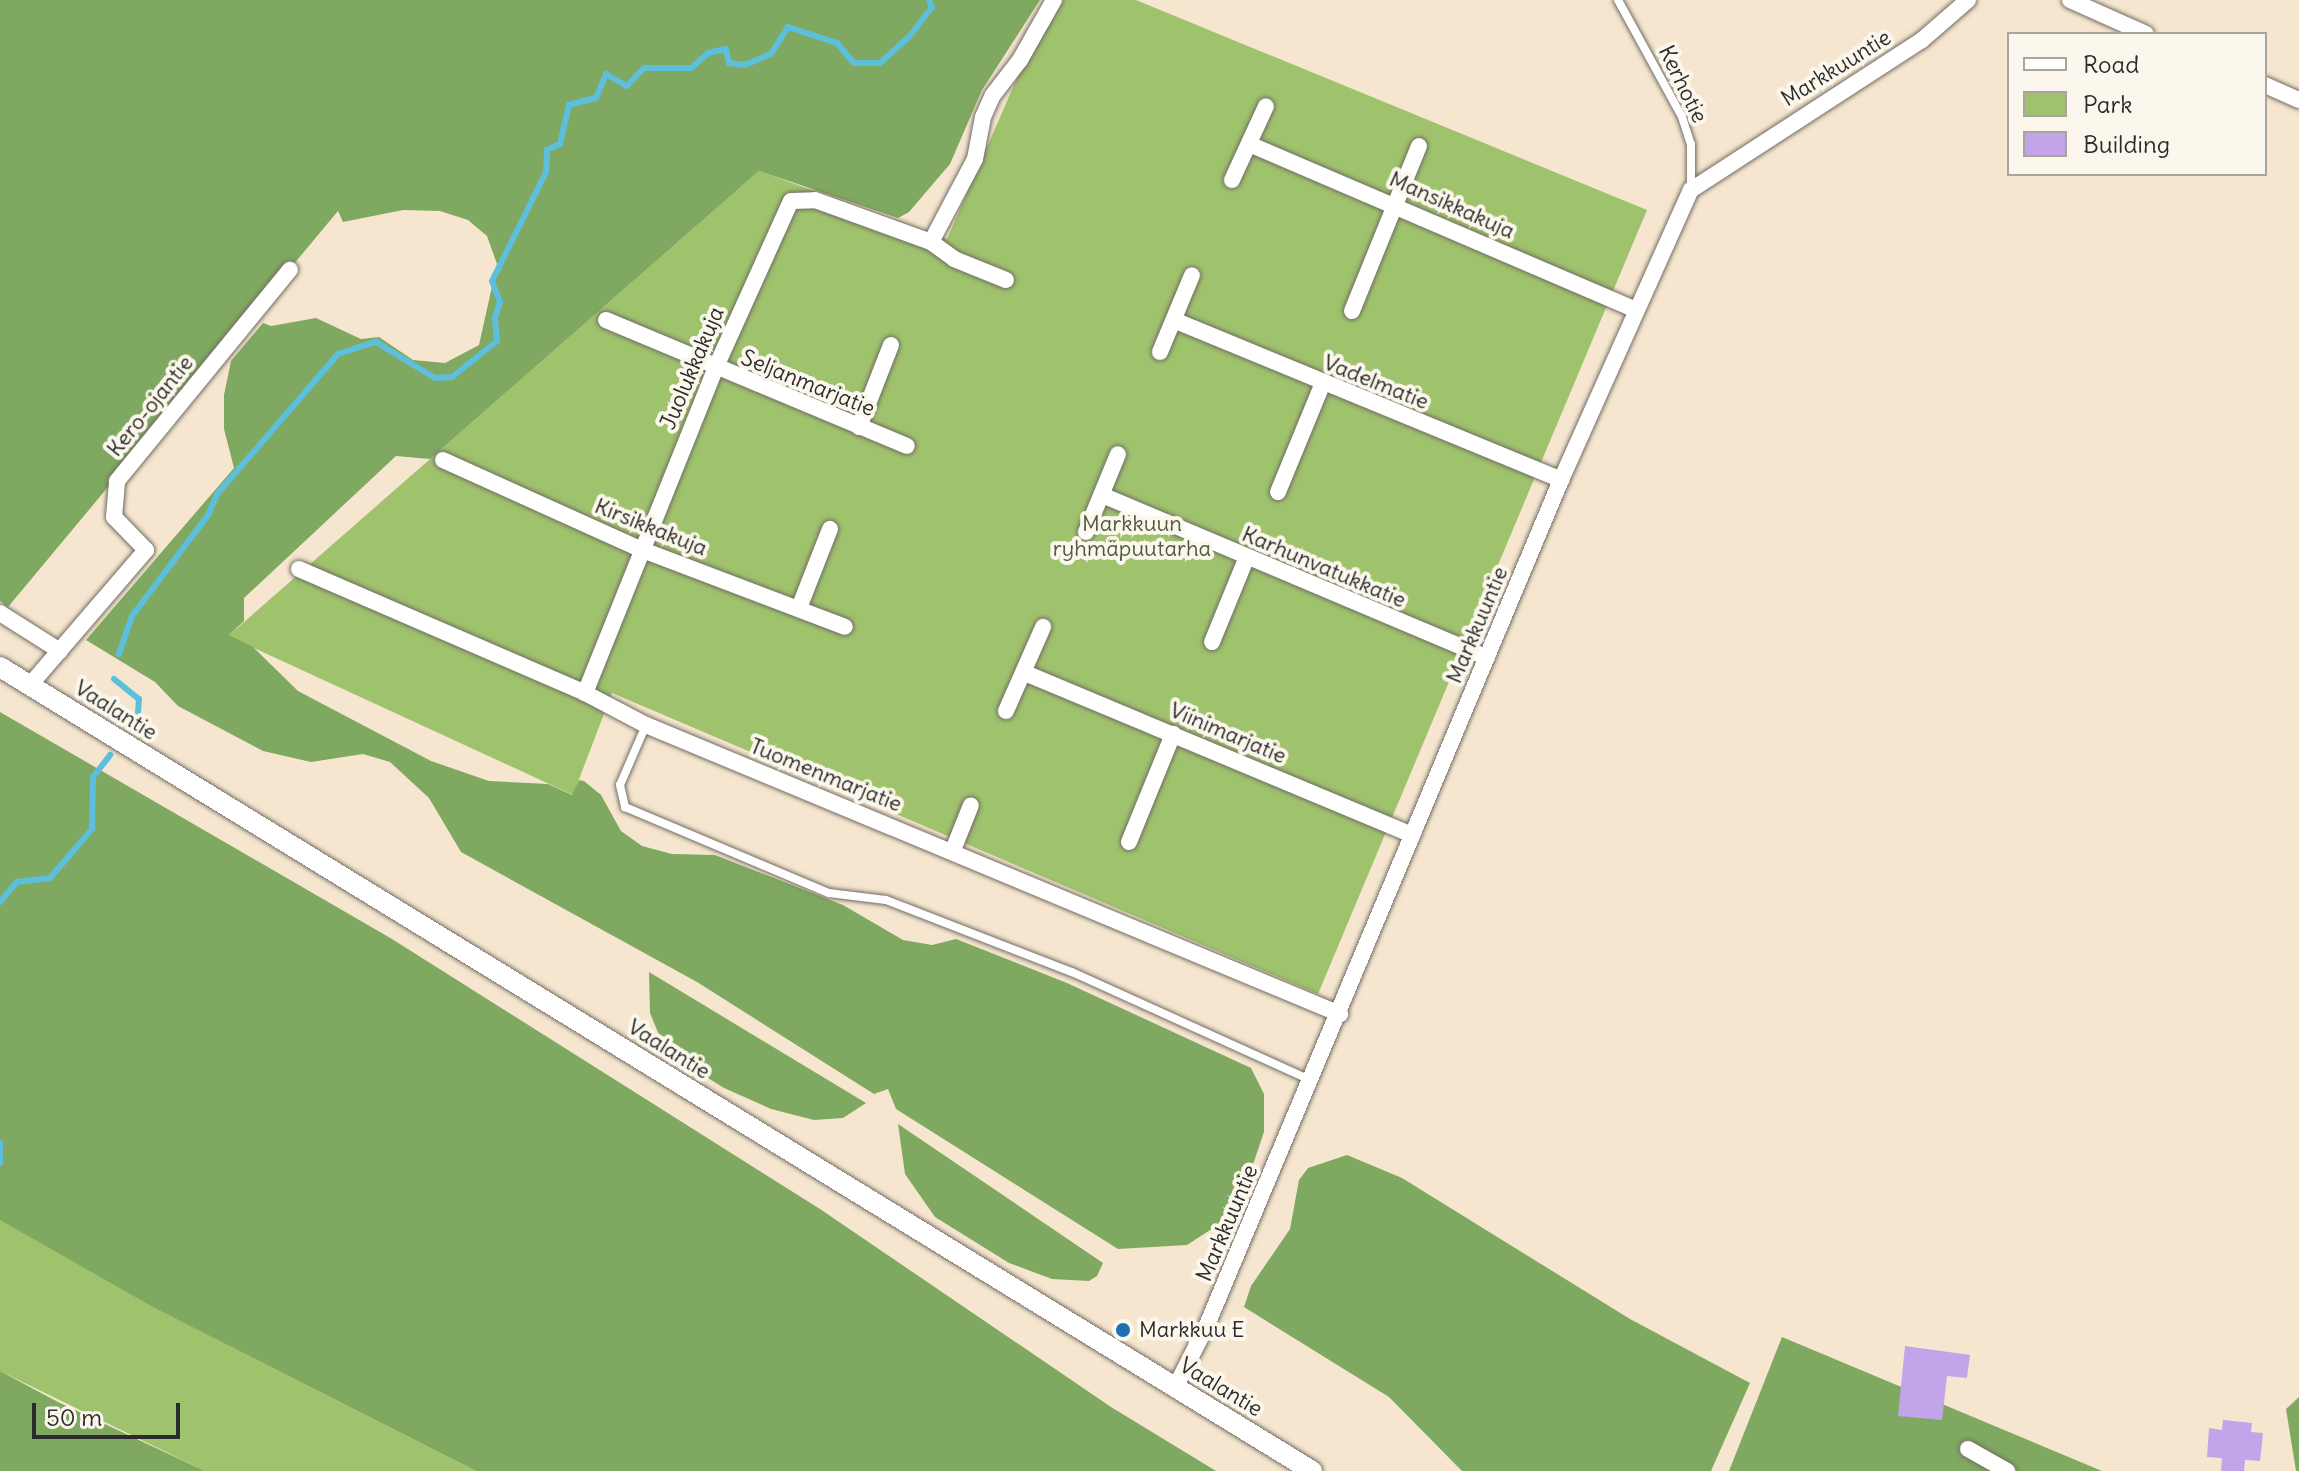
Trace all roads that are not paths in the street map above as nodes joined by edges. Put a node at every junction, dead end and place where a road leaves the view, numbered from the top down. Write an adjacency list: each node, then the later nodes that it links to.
1 (1054, 0): 14 (street)
2 (1618, 0): 12 (lane, Kerhotie)
3 (1968, 0): 12 (street, Markkuuntie)
4 (2070, 0): 5 (street)
5 (2142, 32)
6 (2267, 86): 7 (street)
7 (2299, 100)
8 (1266, 106): 9 (street)
9 (1249, 144): 11 (street); 13 (street, Mansikkakuja)
10 (1419, 146): 13 (street)
11 (1232, 180)
12 (1691, 190): 18 (street, Markkuuntie)
13 (1395, 203): 18 (street, Mansikkakuja); 19 (street)
14 (931, 242): 17 (street, Juolukkakuja); 24 (street, Juolukkakuja)
15 (290, 270): 43 (street, Kero-ojantie)
16 (1192, 275): 21 (street)
17 (1006, 280)
18 (1636, 310): 30 (street, Markkuuntie)
19 (1352, 311)
20 (606, 320): 24 (street, Seljanmarjatie)
21 (1176, 321): 23 (street); 25 (street, Vadelmatie)
22 (891, 345): 26 (street)
23 (1160, 352)
24 (715, 369): 26 (street, Seljanmarjatie); 35 (street, Juolukkakuja)
25 (1322, 385): 30 (street, Vadelmatie); 31 (street)
26 (859, 427): 27 (street, Seljanmarjatie)
27 (907, 446)
28 (1118, 454): 32 (street)
29 (443, 460): 35 (street, Kirsikkakuja)
30 (1561, 480): 44 (street, Markkuuntie)
31 (1278, 492)
32 (1102, 495): 34 (street); 36 (street, Karhunvatukkatie)
33 (830, 529): 38 (street)
34 (1086, 532)
35 (640, 549): 38 (street, Kirsikkakuja); 48 (street, Juolukkakuja)
36 (1246, 559): 42 (street); 44 (street, Karhunvatukkatie)
37 (299, 569): 48 (street, Tuomenmarjatie)
38 (799, 608): 40 (street, Kirsikkakuja)
39 (0, 613): 43 (street)
40 (845, 627)
41 (1043, 627): 46 (street)
42 (1212, 642)
43 (60, 651): 47 (street, Kero-ojantie)
44 (1487, 658): 53 (street, Markkuuntie)
45 (0, 667): 47 (street, Vaalantie)
46 (1025, 673): 49 (street); 51 (street, Viinimarjatie)
47 (30, 685): 58 (street, Vaalantie)
48 (585, 693): 50 (street, Tuomenmarjatie)
49 (1006, 711)
50 (646, 725): 55 (street, Tuomenmarjatie); 57 (lane)
51 (1173, 734): 53 (street, Viinimarjatie); 54 (street)
52 (971, 805): 55 (street)
53 (1413, 835): 56 (street, Markkuuntie)
54 (1129, 842)
55 (953, 850): 56 (street, Tuomenmarjatie)
56 (1340, 1014): 57 (street, Markkuuntie)
57 (1311, 1081): 58 (street, Markkuuntie)
58 (1175, 1388): 60 (street, Vaalantie)
59 (1968, 1449): 61 (street)
60 (1312, 1471)
61 (2007, 1471)

